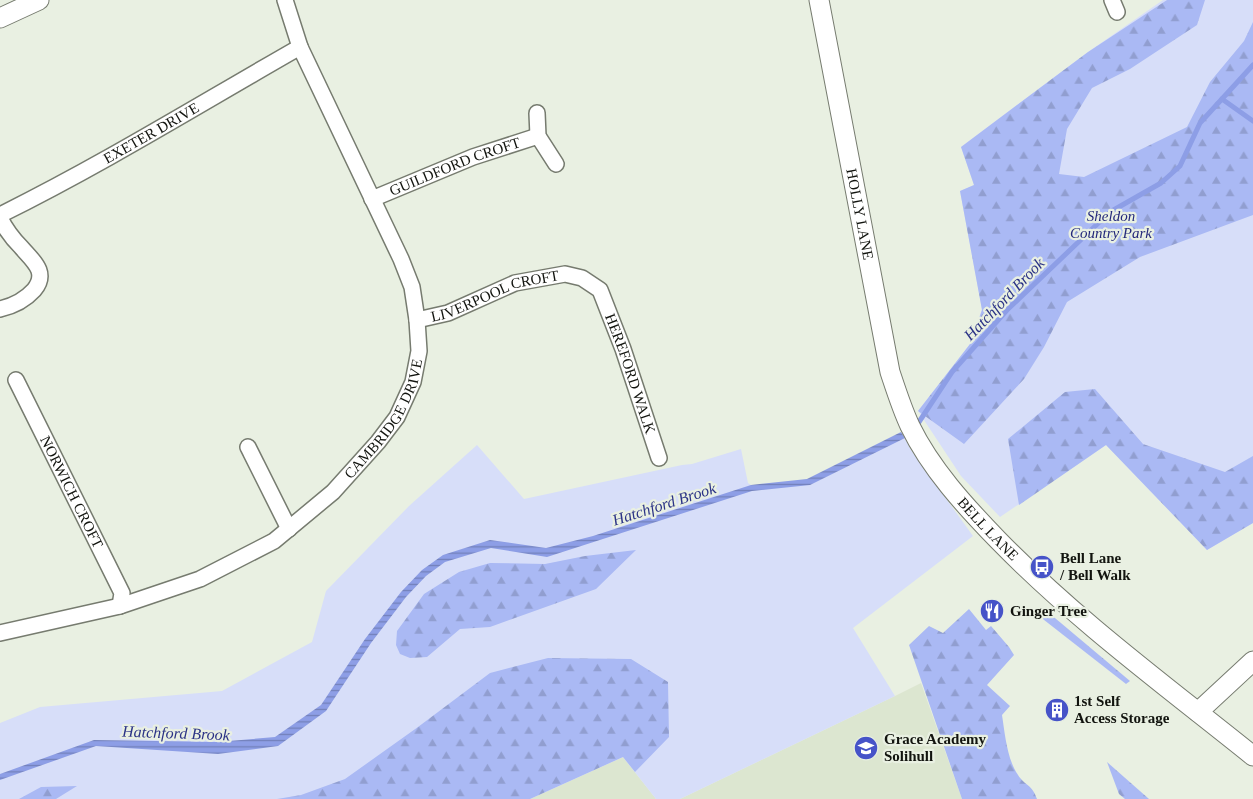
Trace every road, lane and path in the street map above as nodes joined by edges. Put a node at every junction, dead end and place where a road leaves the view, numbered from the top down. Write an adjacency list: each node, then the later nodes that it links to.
1 (39, 0): 4 (street)
2 (285, 0): 5 (street, CAMBRIDGE DRIVE)
3 (819, 0): 15 (street, HOLLY LANE)
4 (0, 18)
5 (300, 47): 9 (street, CAMBRIDGE DRIVE); 10 (street, EXETER DRIVE)
6 (537, 113): 7 (street, GUILDFORD CROFT)
7 (538, 136): 8 (street, GUILDFORD CROFT); 9 (street, GUILDFORD CROFT)
8 (556, 164)
9 (372, 199): 13 (street, CAMBRIDGE DRIVE)
10 (0, 217): 12 (street, EXETER DRIVE)
11 (600, 290): 13 (street, LIVERPOOL CROFT); 17 (street, HEREFORD WALK)
12 (0, 309)
13 (417, 320): 18 (street, CAMBRIDGE DRIVE)
14 (16, 380): 19 (street, NORWICH CROFT)
15 (921, 444): 22 (street, BELL LANE)
16 (248, 447): 18 (street)
17 (659, 458)
18 (288, 529): 19 (street, CAMBRIDGE DRIVE)
19 (120, 606): 20 (street, CAMBRIDGE DRIVE)
20 (0, 633)
21 (1253, 661): 22 (street)
22 (1198, 712): 23 (street, BELL LANE)
23 (1253, 756)

